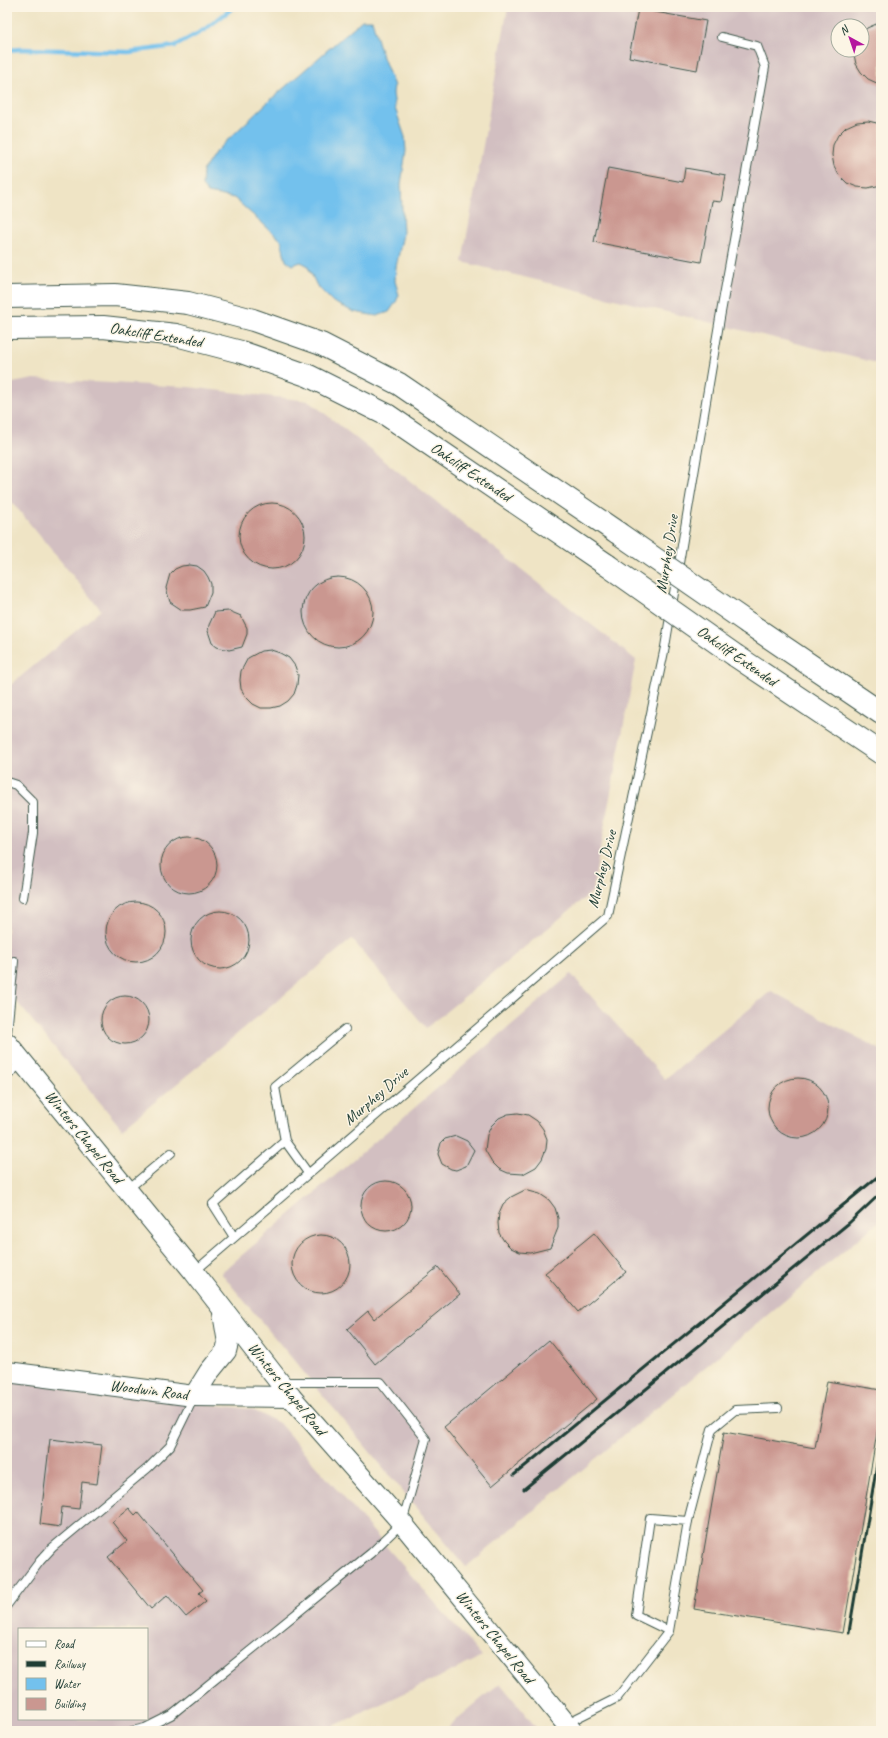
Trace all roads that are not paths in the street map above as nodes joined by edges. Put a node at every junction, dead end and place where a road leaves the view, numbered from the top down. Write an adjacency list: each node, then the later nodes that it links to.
1 (722, 37): 16 (lane, Murphey Drive)
2 (7, 298): 4 (main road, Oakcliff Extended, bridge)
3 (7, 328): 5 (main road, Oakcliff Extended, bridge)
4 (881, 713)
5 (881, 753)
6 (7, 782): 7 (lane)
7 (23, 898)
8 (14, 961): 10 (lane)
9 (344, 1029): 14 (lane)
10 (7, 1033)
11 (7, 1043): 12 (street, Winters Chapel Road)
12 (22, 1062): 13 (lane); 17 (street, Winters Chapel Road)
13 (7, 1076)
14 (285, 1141): 16 (lane); 18 (lane)
15 (171, 1153): 17 (lane)
16 (308, 1173): 18 (lane, Murphey Drive)
17 (127, 1190): 19 (street, Winters Chapel Road)
18 (234, 1237): 19 (lane, Murphey Drive)
19 (194, 1272): 20 (street, Winters Chapel Road)
20 (222, 1309): 22 (street, Winters Chapel Road); 23 (street)
21 (7, 1372): 23 (street, Woodwin Road)
22 (285, 1389): 23 (street, Woodwin Road); 26 (street, Winters Chapel Road); 26 (lane)
23 (194, 1396): 27 (lane)
24 (778, 1408): 25 (lane)
25 (688, 1521): 28 (lane); 28 (lane)
26 (402, 1523): 29 (street, Winters Chapel Road); 30 (lane)
27 (7, 1605)
28 (669, 1631): 29 (lane)
29 (569, 1727)
30 (132, 1731)

